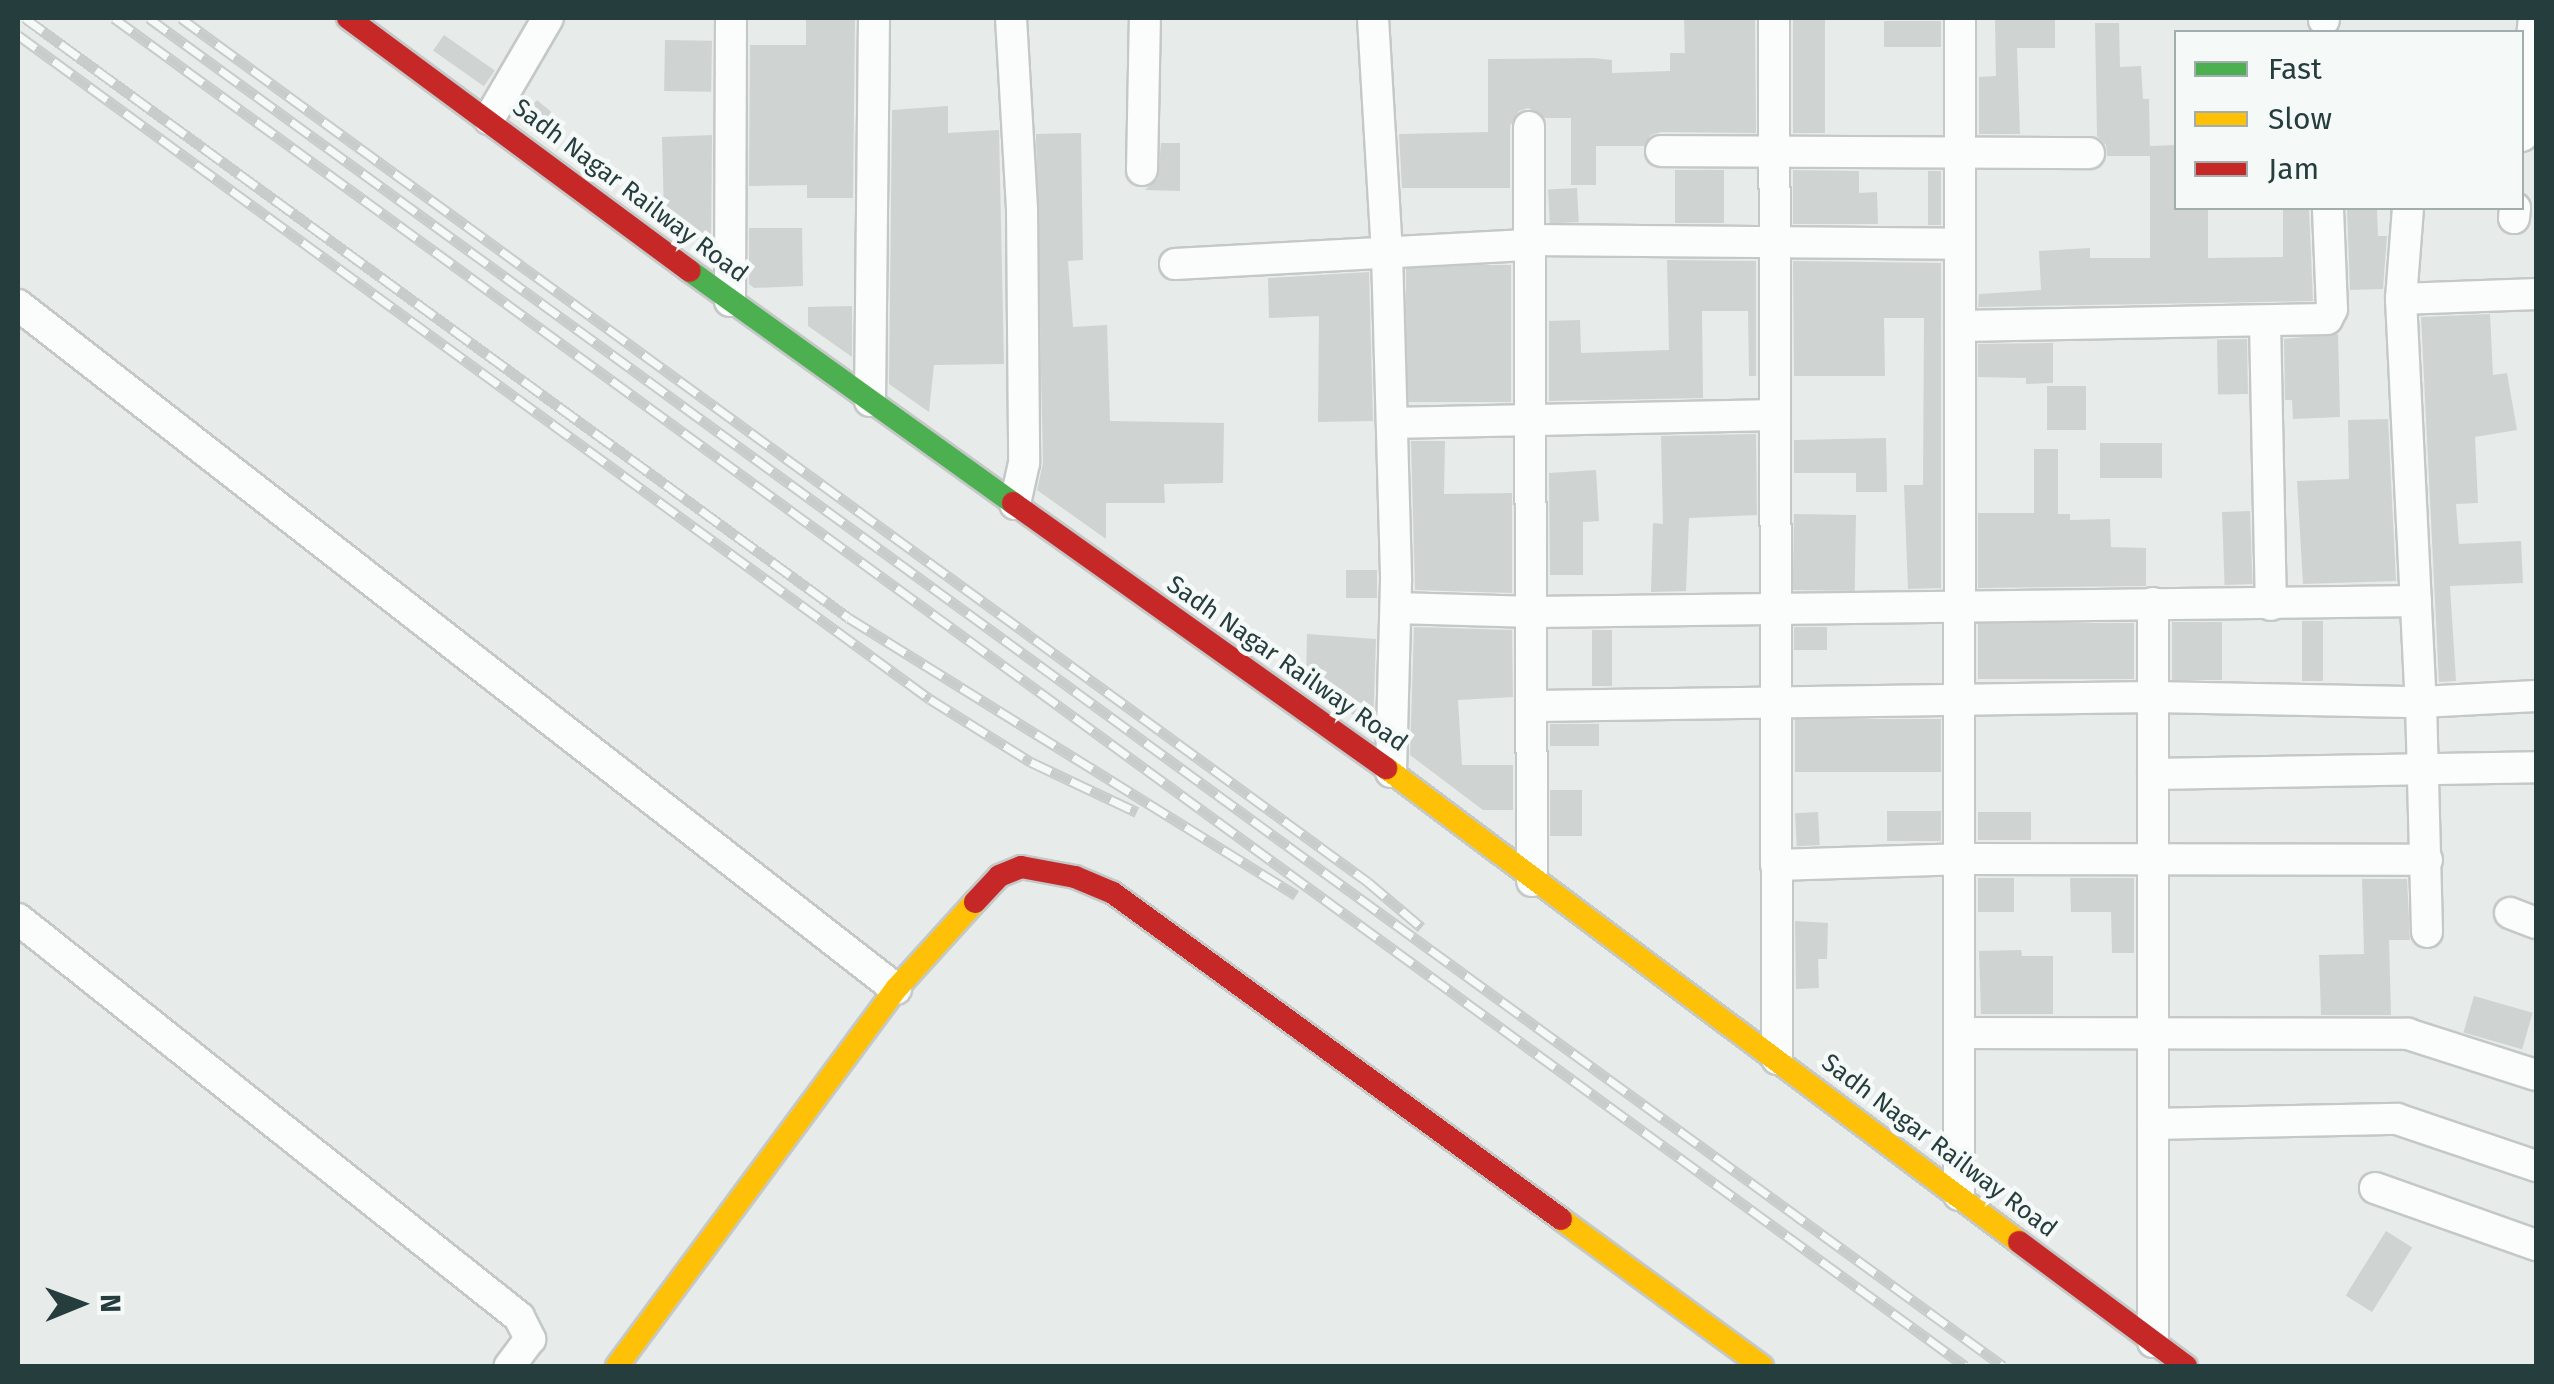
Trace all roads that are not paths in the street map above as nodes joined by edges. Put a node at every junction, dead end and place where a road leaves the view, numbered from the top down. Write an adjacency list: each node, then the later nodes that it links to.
1 (348, 18): 12 (street, Sadh Nagar Railway Road)
2 (548, 18): 12 (street)
3 (731, 18): 28 (street)
4 (874, 18): 32 (street)
5 (1012, 18): 36 (street)
6 (1144, 18): 18 (street)
7 (1373, 18): 24 (street)
8 (1774, 18): 16 (street)
9 (1960, 18): 14 (street)
10 (2534, 18): 11 (street)
11 (2524, 101)
12 (489, 119): 28 (street, Sadh Nagar Railway Road)
13 (1529, 127): 21 (street)
14 (1959, 150): 16 (street); 17 (street); 23 (street)
15 (1661, 151): 16 (street)
16 (1774, 152): 22 (street)
17 (2088, 153)
18 (1142, 170)
19 (2328, 210): 30 (street)
20 (2408, 210): 27 (street)
21 (1530, 242): 22 (street); 24 (street); 35 (street)
22 (1774, 244): 23 (street); 33 (street)
23 (1960, 244): 31 (street)
24 (1387, 253): 25 (street); 34 (street)
25 (1175, 264)
26 (2536, 294): 27 (street)
27 (2401, 299): 37 (street)
28 (730, 301): 32 (street, Sadh Nagar Railway Road)
29 (18, 305): 61 (street)
30 (2265, 322): 31 (street); 39 (street)
31 (1960, 326): 42 (street)
32 (870, 401): 36 (street, Sadh Nagar Railway Road)
33 (1775, 415): 35 (street); 40 (street)
34 (1392, 423): 35 (street); 41 (street)
35 (1532, 423): 43 (street)
36 (1015, 504): 52 (street, Sadh Nagar Railway Road)
37 (2416, 601): 39 (street); 47 (street)
38 (2153, 603): 39 (street); 42 (street); 45 (street)
39 (2271, 605)
40 (1776, 606): 42 (street); 43 (street); 49 (street)
41 (1396, 608): 43 (street); 52 (street)
42 (1960, 608): 46 (street)
43 (1534, 612): 48 (street)
44 (2536, 696): 47 (street)
45 (2153, 698): 46 (street); 47 (street); 53 (street)
46 (1960, 702): 49 (street); 54 (street)
47 (2422, 702): 50 (street)
48 (1535, 706): 49 (street); 58 (street)
49 (1776, 706): 57 (street)
50 (2424, 767): 51 (street); 53 (street); 55 (street)
51 (2536, 767)
52 (1392, 772): 58 (street, Sadh Nagar Railway Road)
53 (2153, 774): 56 (street)
54 (1959, 860): 56 (street); 57 (street); 62 (street)
55 (2427, 860): 56 (street); 60 (street)
56 (2154, 863): 63 (street)
57 (1776, 865): 64 (street)
58 (1532, 880): 64 (street, Sadh Nagar Railway Road)
59 (18, 919): 72 (street)
60 (2427, 932)
61 (896, 989): 73 (street); 74 (street)
62 (1959, 1033): 63 (street); 69 (street)
63 (2153, 1034): 65 (street); 66 (street)
64 (1777, 1059): 69 (street, Sadh Nagar Railway Road)
65 (2536, 1075)
66 (2155, 1124): 67 (street); 71 (street)
67 (2536, 1166)
68 (2374, 1188): 70 (street)
69 (1959, 1195): 71 (street, Sadh Nagar Railway Road)
70 (2536, 1244)
71 (2153, 1342): 75 (street, Sadh Nagar Railway Road)
72 (510, 1366)
73 (617, 1366)
74 (1762, 1366)
75 (2186, 1366)

